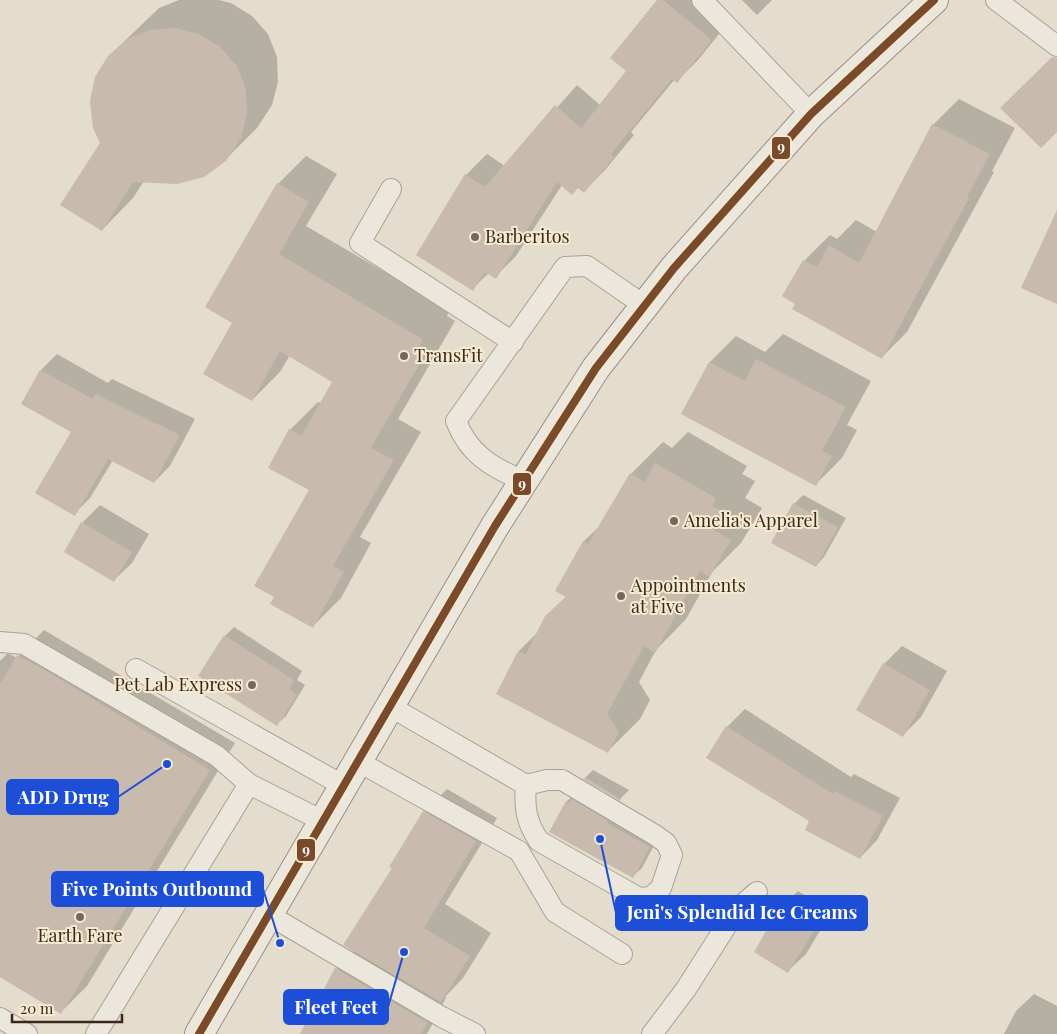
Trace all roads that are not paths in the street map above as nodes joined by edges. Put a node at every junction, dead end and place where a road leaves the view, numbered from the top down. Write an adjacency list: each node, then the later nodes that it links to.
1 (702, 0): 5 (lane)
2 (934, 0): 5 (main road)
3 (996, 0): 4 (lane)
4 (1057, 46)
5 (811, 114): 7 (main road)
6 (391, 189): 8 (lane)
7 (645, 306): 8 (lane); 9 (main road)
8 (512, 342): 9 (lane)
9 (523, 482): 12 (main road)
10 (0, 642): 14 (lane)
11 (136, 669): 16 (lane)
12 (390, 707): 13 (main road); 15 (lane)
13 (359, 762): 16 (main road); 20 (lane)
14 (249, 784): 17 (lane); 23 (lane)
15 (526, 785): 15 (lane)
16 (344, 786): 17 (main road)
17 (323, 821): 19 (main road)
18 (757, 892): 26 (lane)
19 (269, 915): 24 (main road); 25 (lane)
20 (622, 954)
21 (0, 1018): 22 (lane)
22 (27, 1034)
23 (96, 1034)
24 (199, 1034)
25 (475, 1034)
26 (652, 1034)

